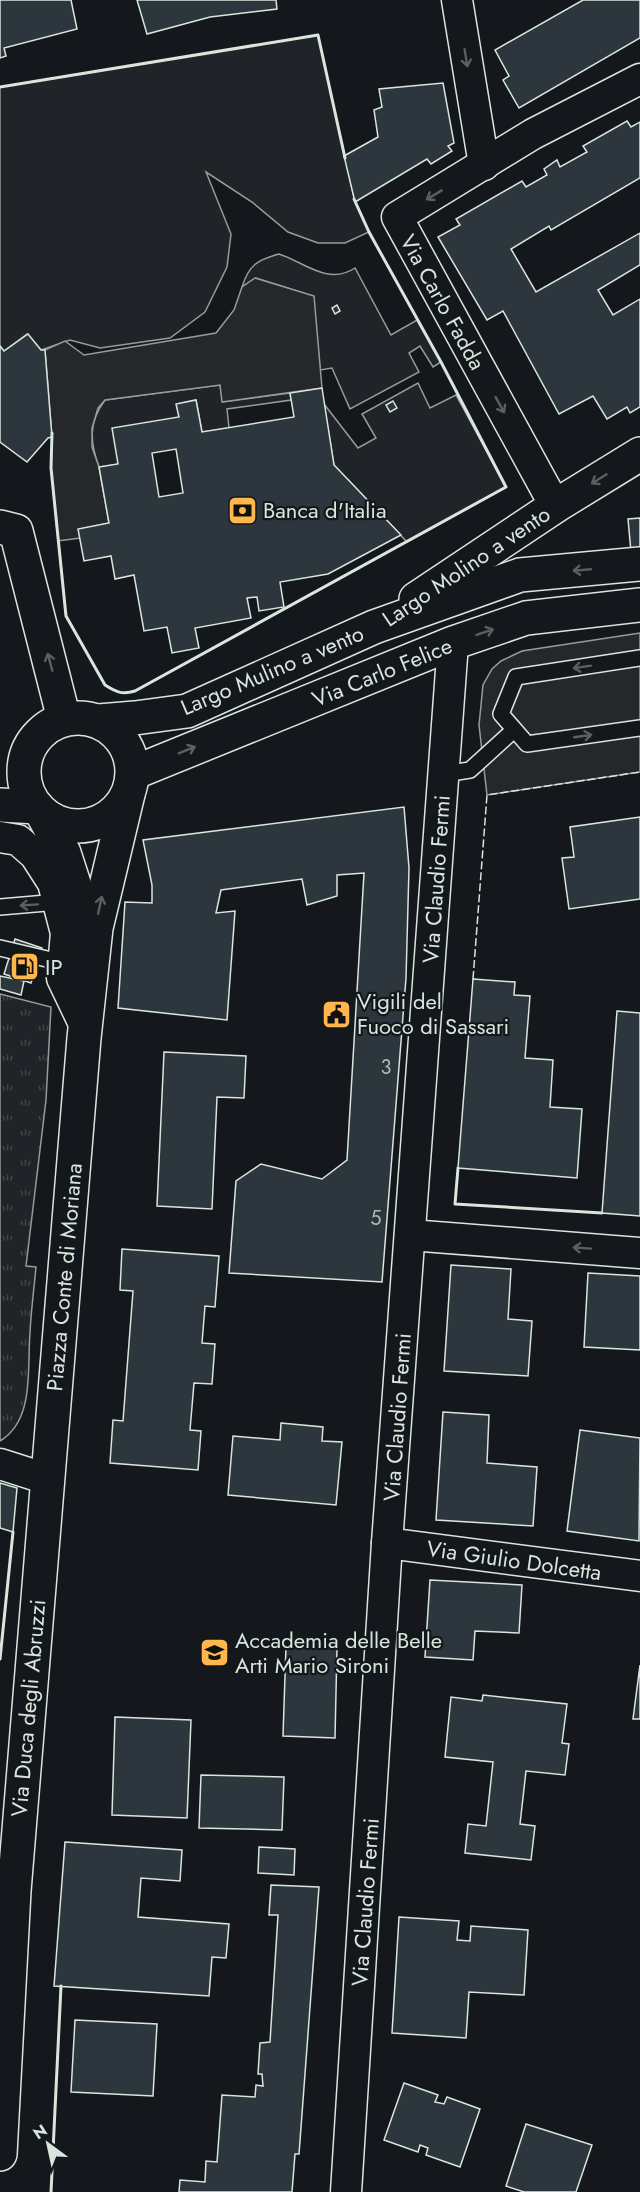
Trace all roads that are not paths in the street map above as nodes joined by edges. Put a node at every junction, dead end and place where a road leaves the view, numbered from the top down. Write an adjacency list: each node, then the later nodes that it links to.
1 (457, 0): 3 (street, one-way to 3)
2 (640, 79): 3 (street, Via Carlo Fadda)
3 (484, 165): 5 (street, Via Carlo Fadda, one-way to 5)
4 (640, 454): 5 (main road, Largo Molino a vento, one-way to 5)
5 (557, 505): 9 (main road, Largo Molino a vento)
6 (0, 527): 12 (main road, one-way to 6)
7 (640, 564): 9 (main road, Via Carlo Felice, one-way to 9)
8 (640, 605): 10 (main road, Via Carlo Felice, one-way to 8)
9 (374, 627): 13 (main road, Largo Mulino a vento)
10 (453, 643): 16 (street, Via Claudio Fermi); 17 (main road, Via Carlo Felice, one-way to 10)
11 (640, 658): 15 (lane, one-way to 15)
12 (64, 719): 13 (main road); 19 (main road)
13 (99, 721): 17 (main road)
14 (640, 728): 15 (lane, one-way to 14)
15 (514, 730): 16 (lane)
16 (444, 774): 26 (street, Via Claudio Fermi)
17 (130, 784): 19 (main road); 25 (main road, Piazza Conte di Moriana, one-way to 17)
18 (0, 805): 19 (main road)
19 (40, 810): 25 (main road, Piazza Conte di Moriana)
20 (0, 837): 21 (street)
21 (58, 902): 22 (lane, one-way to 22); 24 (street)
22 (0, 907)
23 (0, 948): 24 (lane)
24 (64, 963): 25 (street)
25 (85, 1026): 29 (main road, Piazza Conte di Moriana)
26 (410, 1235): 27 (street, one-way to 26); 30 (street, Via Claudio Fermi)
27 (640, 1253)
28 (0, 1464): 29 (street)
29 (47, 1479): 32 (main road, Via Duca degli Abruzzi)
30 (387, 1543): 31 (street, Via Giulio Dolcetta); 33 (street, Via Claudio Fermi)
31 (640, 1576)
32 (0, 2154)
33 (346, 2192)

